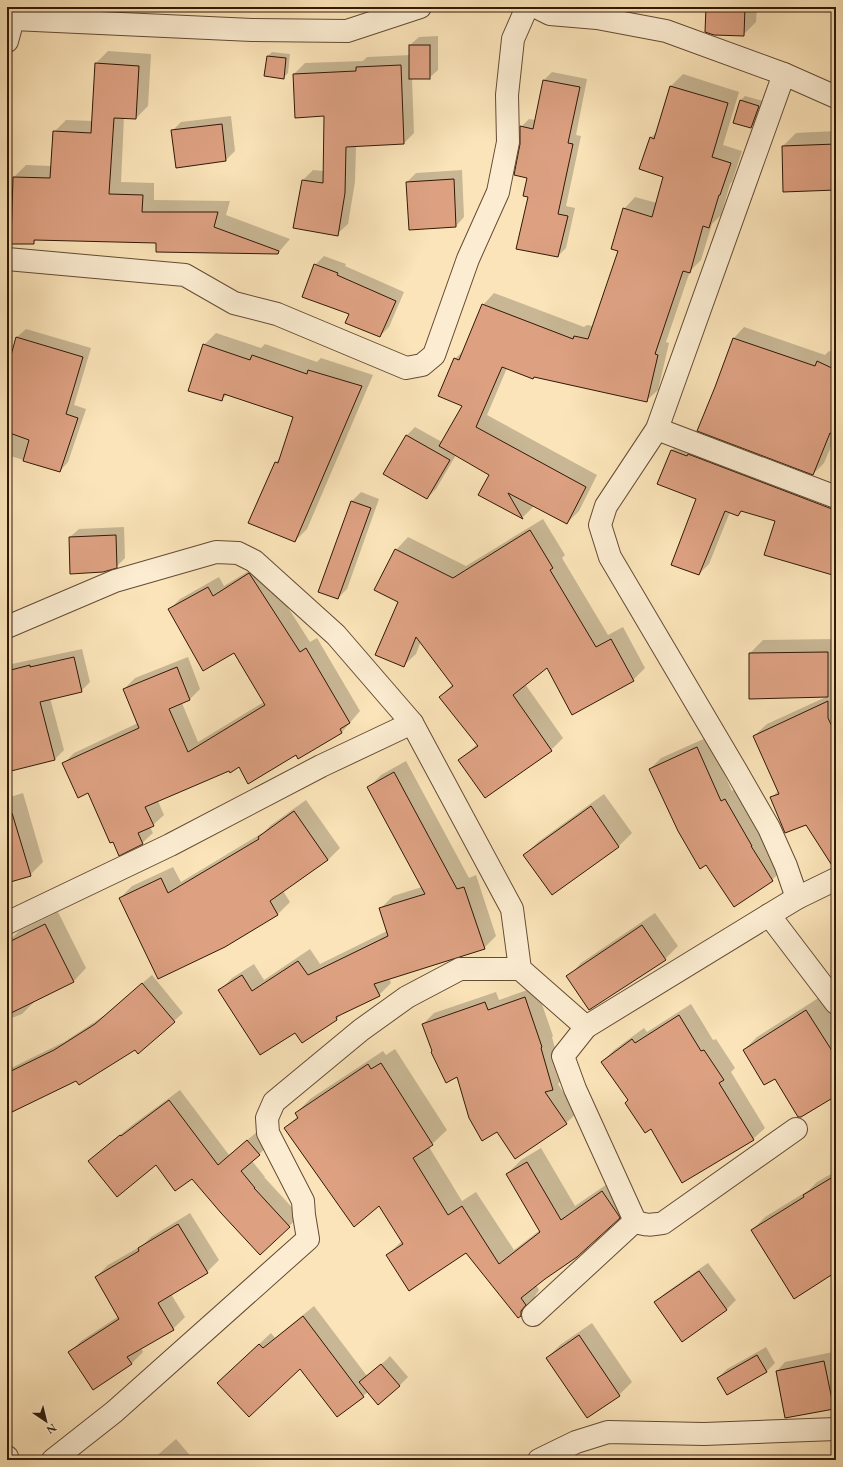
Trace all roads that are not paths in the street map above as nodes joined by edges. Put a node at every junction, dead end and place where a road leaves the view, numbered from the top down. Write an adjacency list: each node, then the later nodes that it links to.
1 (420, 7): 4 (street)
2 (527, 7): 8 (street)
3 (536, 7): 6 (street)
4 (14, 13): 5 (street)
5 (7, 41)
6 (784, 74): 7 (street); 9 (street)
7 (836, 97)
8 (7, 260)
9 (657, 429): 10 (street); 14 (street)
10 (836, 497)
11 (7, 627): 12 (street)
12 (412, 723): 16 (street); 17 (street)
13 (836, 879): 14 (street)
14 (797, 898): 15 (street)
15 (769, 915): 18 (street); 19 (street)
16 (7, 923)
17 (520, 969): 19 (street); 26 (street)
18 (836, 1003)
19 (586, 1027): 21 (street)
20 (796, 1129): 21 (street)
21 (635, 1221): 22 (street)
22 (533, 1315)
23 (836, 1429): 27 (street)
24 (7, 1457): 25 (street)
25 (8, 1460)
26 (53, 1460)
27 (539, 1460)

